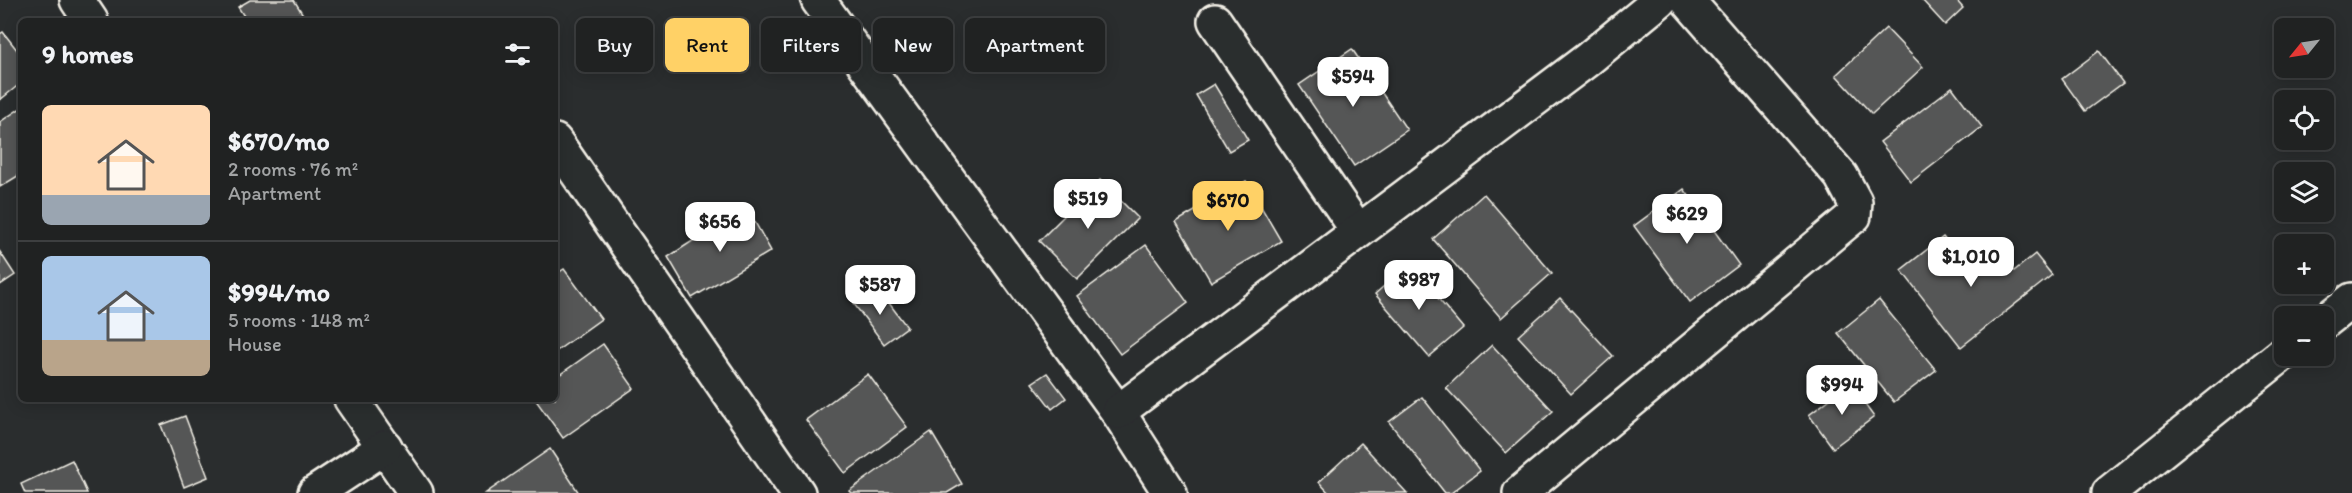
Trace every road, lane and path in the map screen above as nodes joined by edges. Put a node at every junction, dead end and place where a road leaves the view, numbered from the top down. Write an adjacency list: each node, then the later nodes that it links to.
1 (77, 0): 5 (street)
2 (818, 0): 13 (street)
3 (1660, 0): 8 (street)
4 (1687, 0): 19 (street)
5 (89, 18)
6 (1215, 21): 8 (street)
7 (558, 145): 17 (street)
8 (1358, 231): 13 (street)
9 (2352, 300): 10 (street)
10 (2334, 314)
11 (2274, 361): 20 (street)
12 (353, 402): 14 (street)
13 (1118, 412): 18 (street)
14 (385, 447): 15 (street); 16 (street)
15 (315, 493)
16 (416, 493)
17 (798, 493)
18 (1170, 493)
19 (1520, 493)
20 (2109, 493)

